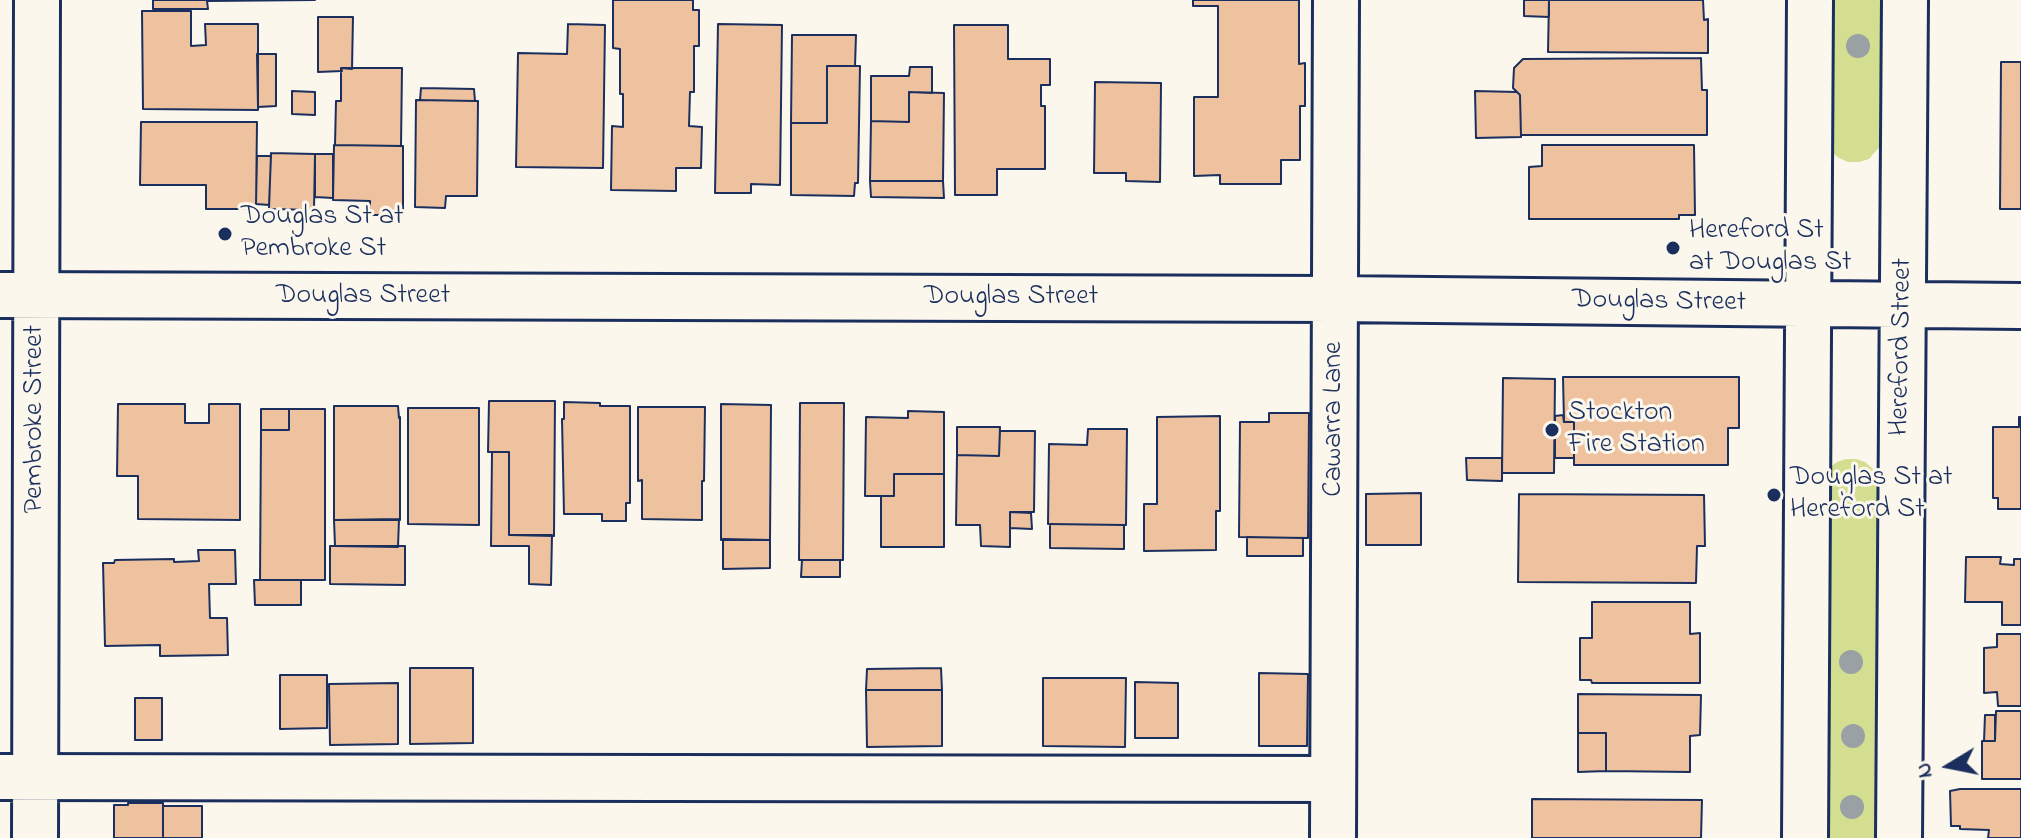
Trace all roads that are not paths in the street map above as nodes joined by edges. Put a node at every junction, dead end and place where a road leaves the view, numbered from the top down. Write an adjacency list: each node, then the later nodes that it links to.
1 (37, 0): 5 (street, Pembroke Street)
2 (1336, 0): 6 (street, Cawarra Lane)
3 (1810, 0): 7 (street)
4 (1905, 0): 8 (street, Hereford Street)
5 (18, 296): 6 (street, Douglas Street); 10 (street, Pembroke Street)
6 (1335, 299): 7 (street, Douglas Street); 11 (street, Cawarra Lane)
7 (1808, 304): 8 (street, Douglas Street); 14 (street)
8 (1903, 304): 9 (street, Douglas Street); 15 (street, Hereford Street)
9 (2021, 306)
10 (18, 777): 11 (street); 12 (street, Pembroke Street)
11 (1333, 779): 13 (street, Cawarra Lane)
12 (35, 838)
13 (1333, 838)
14 (1805, 838)
15 (1899, 838)

